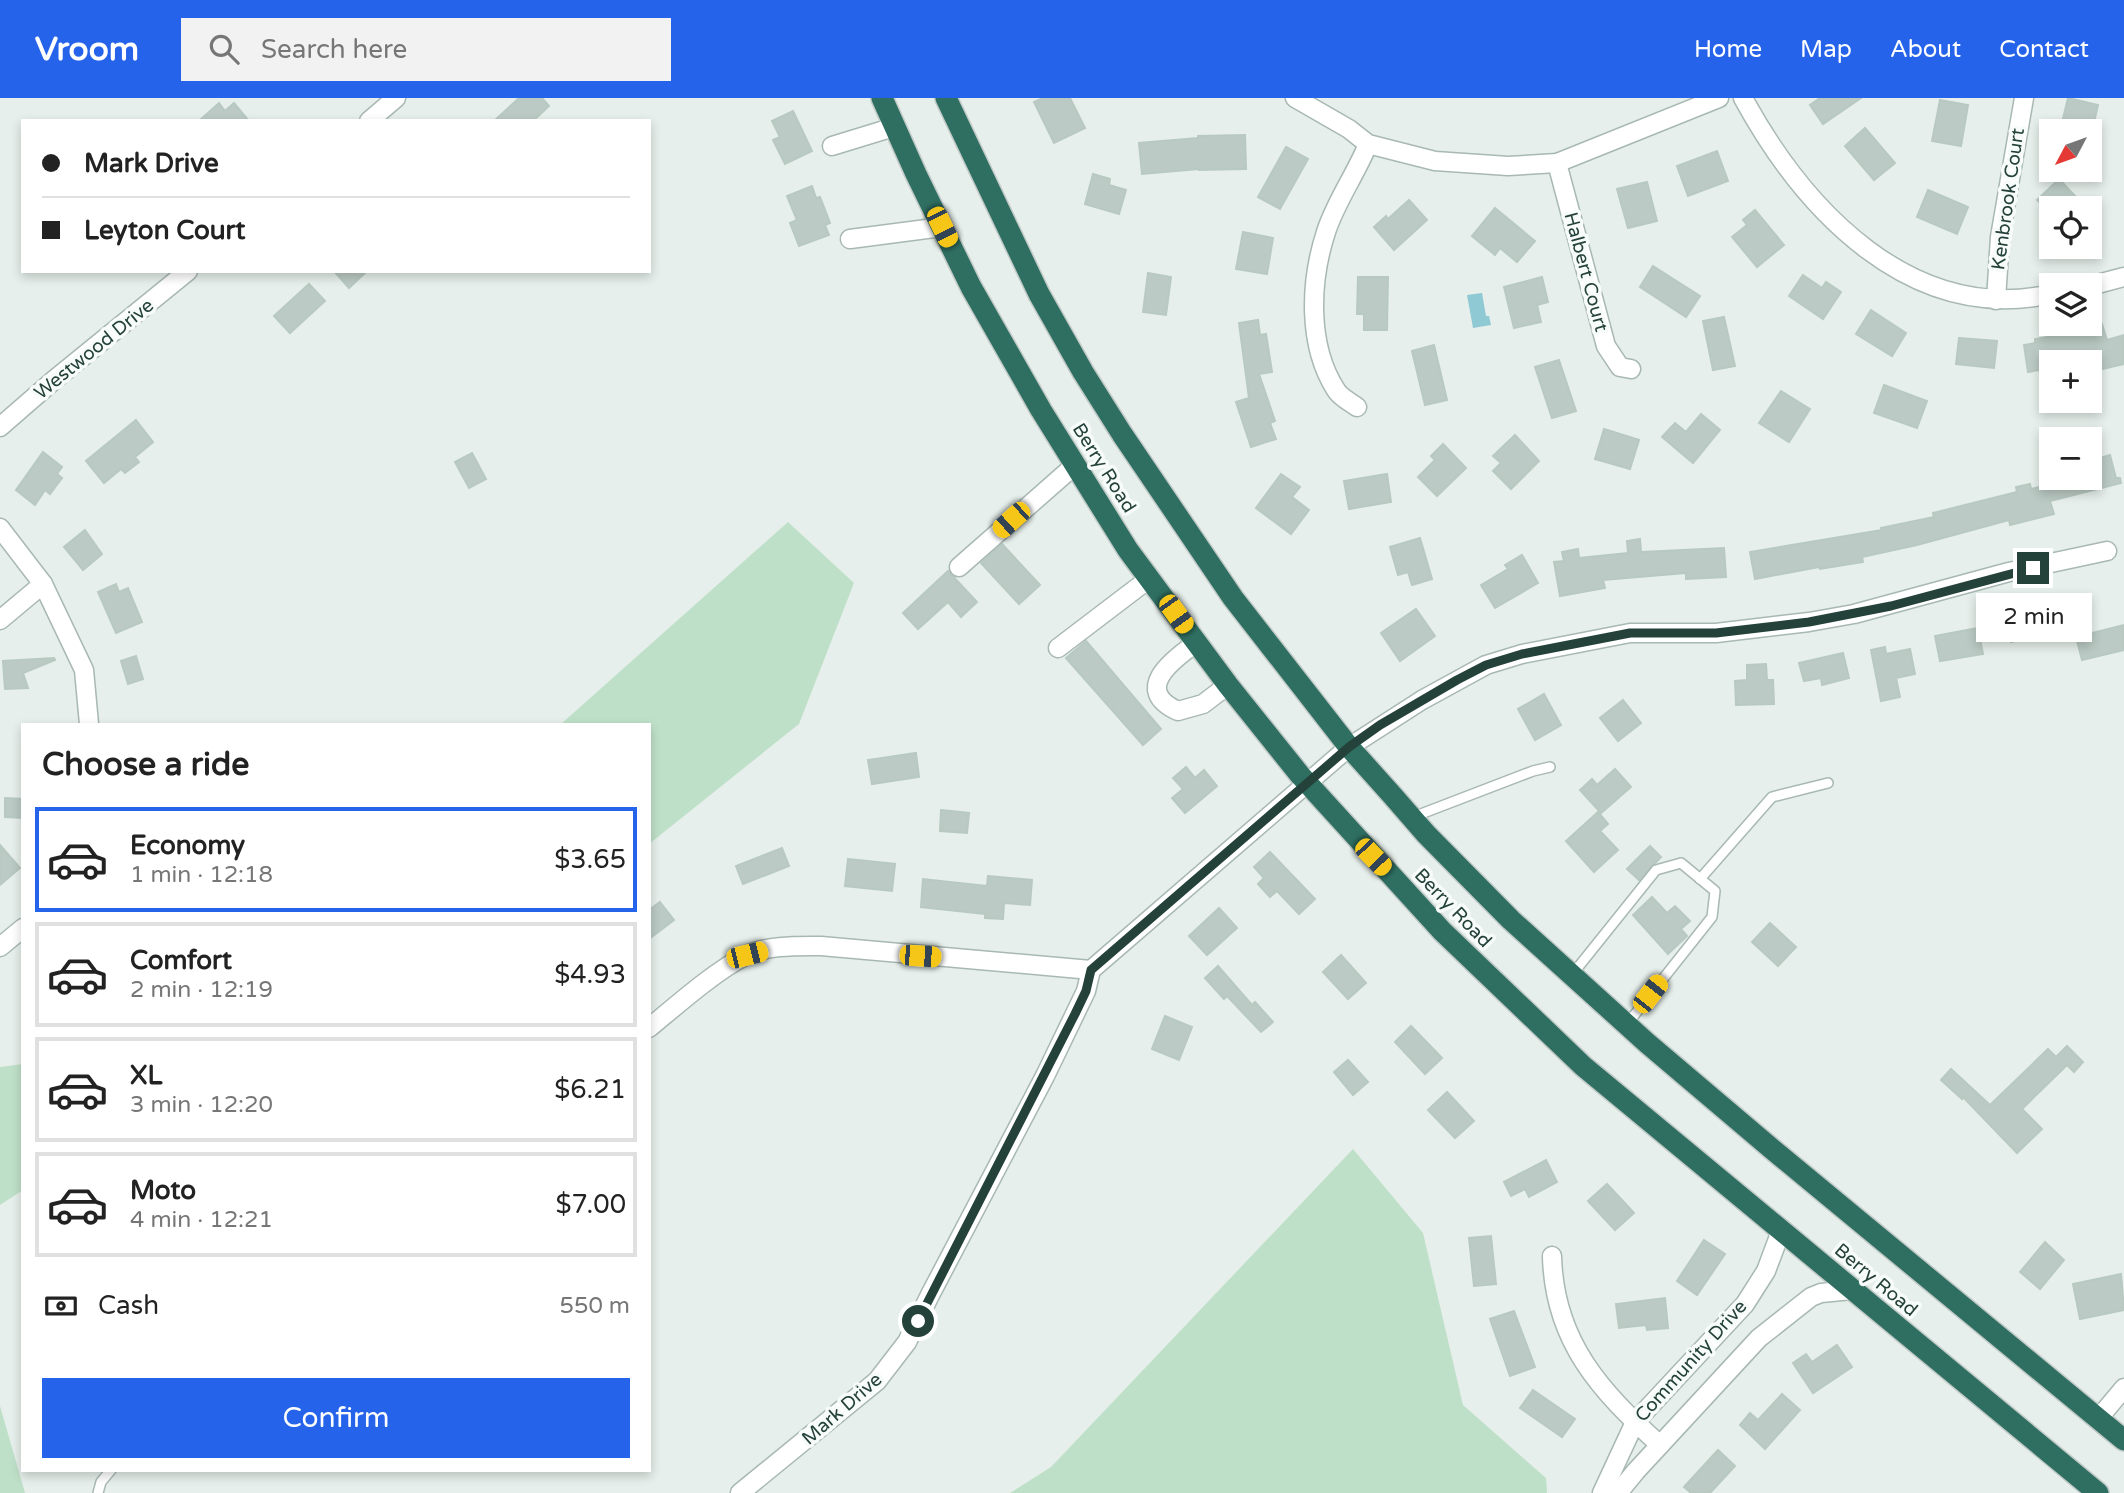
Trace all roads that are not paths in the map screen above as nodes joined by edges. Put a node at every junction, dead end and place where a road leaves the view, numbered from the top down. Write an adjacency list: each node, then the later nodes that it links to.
1 (396, 98): 8 (street)
2 (882, 98): 9 (highway, Berry Road)
3 (946, 98): 34 (highway, Berry Road)
4 (1295, 98): 10 (street)
5 (1719, 98): 12 (street)
6 (1743, 98): 19 (street)
7 (2024, 98): 19 (street, Kenbrook Court)
8 (371, 119)
9 (894, 127): 11 (street); 13 (highway, Berry Road)
10 (1368, 144): 12 (street); 21 (street)
11 (832, 146)
12 (1557, 163): 20 (street, Halbert Court)
13 (942, 227): 14 (street); 23 (highway, Berry Road)
14 (850, 239)
15 (186, 273): 22 (street, Westwood Drive)
16 (2124, 277): 17 (street)
17 (2102, 283)
18 (2039, 295): 19 (street)
19 (1997, 300)
20 (1631, 369)
21 (1357, 407)
22 (0, 427)
23 (1075, 465): 26 (street); 27 (highway, Berry Road)
24 (0, 528): 28 (street)
25 (2107, 551): 34 (street)
26 (959, 567)
27 (1150, 578): 30 (highway, Berry Road); 31 (street)
28 (43, 584): 29 (street); 33 (street)
29 (0, 620)
30 (1196, 643): 32 (highway, Berry Road); 32 (street)
31 (1058, 648)
32 (1228, 685): 36 (highway, Berry Road)
33 (89, 723)
34 (1349, 747): 36 (street); 38 (highway, Berry Road)
35 (1550, 766): 38 (lane)
36 (1307, 783): 42 (street); 46 (highway, Berry Road)
37 (1828, 783): 39 (lane)
38 (1412, 818): 43 (highway, Berry Road)
39 (1700, 879): 43 (lane); 44 (lane)
40 (21, 930): 41 (street)
41 (0, 947)
42 (1091, 970): 45 (street); 58 (street, Mark Drive)
43 (1571, 975): 44 (highway, Berry Road)
44 (1626, 1025): 52 (highway, Berry Road)
45 (651, 1026)
46 (1781, 1231): 48 (highway, Berry Road); 49 (street, Community Drive)
47 (1552, 1256): 53 (street)
48 (1852, 1290): 50 (street, Community Drive); 61 (highway, Berry Road)
49 (1717, 1334): 50 (street); 53 (street, Community Drive)
50 (1741, 1357): 55 (street, Community Drive)
51 (2124, 1388): 52 (street)
52 (2098, 1419): 54 (highway, Berry Road)
53 (1635, 1422): 55 (street); 59 (street, Community Drive)
54 (2124, 1440)
55 (1660, 1445): 60 (street, Community Drive)
56 (109, 1472): 57 (lane)
57 (99, 1493)
58 (740, 1493)
59 (1602, 1493)
60 (1618, 1493)
61 (2098, 1493)

